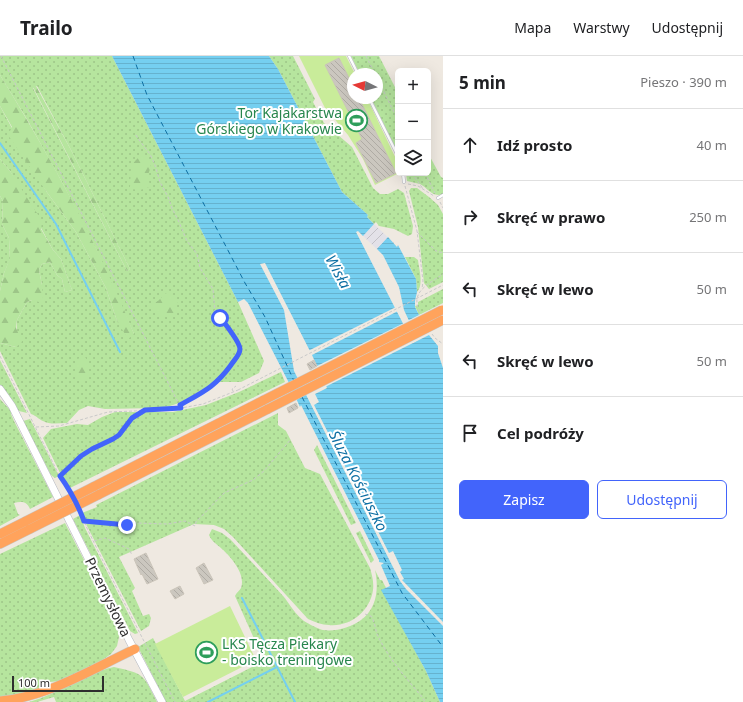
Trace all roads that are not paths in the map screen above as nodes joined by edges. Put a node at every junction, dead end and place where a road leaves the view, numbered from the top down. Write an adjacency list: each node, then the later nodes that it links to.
1 (349, 56): 2 (lane)
2 (355, 68)
3 (372, 104): 4 (lane)
4 (395, 150)
5 (403, 176): 6 (lane)
6 (404, 182)
7 (443, 195): 8 (lane)
8 (438, 198)
9 (443, 310): 14 (highway, bridge)
10 (443, 320): 14 (highway, bridge)
11 (0, 390): 13 (main road, Przemysłowa)
12 (0, 397): 13 (main road)
13 (12, 406): 17 (main road, Przemysłowa)
14 (95, 491): 15 (highway, bridge); 16 (highway, bridge)
15 (0, 534)
16 (0, 544)
17 (134, 649): 18 (highway); 19 (main road, Przemysłowa)
18 (0, 701)
19 (162, 702)

